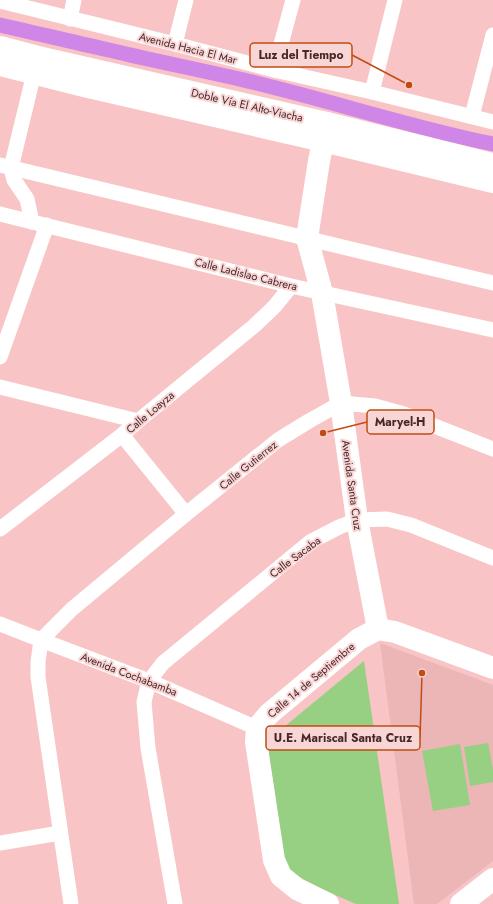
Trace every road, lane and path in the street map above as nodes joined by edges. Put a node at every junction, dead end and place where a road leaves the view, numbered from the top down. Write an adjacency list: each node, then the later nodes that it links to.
1 (74, 0): 6 (street)
2 (186, 0): 8 (street)
3 (293, 0): 12 (street)
4 (395, 0): 13 (street)
5 (0, 2): 6 (street, Avenida Hacia El Mar)
6 (70, 19): 8 (street, Avenida Hacia El Mar)
7 (493, 35): 14 (street)
8 (175, 44): 12 (street, Avenida Hacia El Mar)
9 (0, 47): 11 (main road, Doble Vía El Alto-Viacha)
10 (0, 65): 11 (main road, Doble Vía El Alto-Viacha)
11 (36, 65): 16 (main road, Doble Vía El Alto-Viacha); 18 (street)
12 (274, 70): 13 (street, Avenida Hacia El Mar)
13 (372, 92): 14 (street, Avenida Hacia El Mar)
14 (472, 116): 15 (street, Avenida Hacia El Mar)
15 (493, 122)
16 (325, 132): 17 (main road, Doble Vía El Alto-Viacha); 19 (main road, Doble Vía El Alto-Viacha); 22 (main road)
17 (493, 164)
18 (5, 166): 21 (street); 22 (street)
19 (493, 182)
20 (0, 214): 21 (street, Calle Ladislao Cabrera)
21 (40, 223): 24 (street, Calle Ladislao Cabrera); 27 (street)
22 (307, 238): 23 (street); 25 (main road, Avenida Santa Cruz)
23 (493, 283)
24 (291, 286): 25 (street, Calle Ladislao Cabrera); 30 (street, Calle Loayza)
25 (322, 293): 26 (street, Calle Ladislao Cabrera); 29 (main road, Avenida Santa Cruz)
26 (493, 330)
27 (0, 357)
28 (0, 387): 30 (street)
29 (341, 403): 32 (street); 33 (street, Calle Gutierrez); 34 (main road, Avenida Santa Cruz)
30 (138, 421): 31 (street, Calle Loayza)
31 (122, 435): 33 (street); 35 (street, Calle Loayza)
32 (493, 449)
33 (186, 514): 39 (street, Calle Gutierrez)
34 (356, 520): 36 (street, Calle Sacaba); 38 (main road, Avenida Santa Cruz); 41 (street, Calle Sacaba)
35 (0, 529)
36 (493, 558)
37 (0, 624): 39 (street, Avenida Cochabamba)
38 (378, 629): 40 (main road); 42 (main road, Calle 14 de Septiembre)
39 (41, 640): 41 (street, Avenida Cochabamba); 43 (street)
40 (493, 668)
41 (149, 681): 42 (street, Avenida Cochabamba); 47 (street)
42 (257, 728): 48 (main road)
43 (60, 833): 44 (street); 46 (street)
44 (0, 843)
45 (493, 879): 49 (main road)
46 (71, 904)
47 (174, 904)
48 (328, 904)
49 (461, 904)

